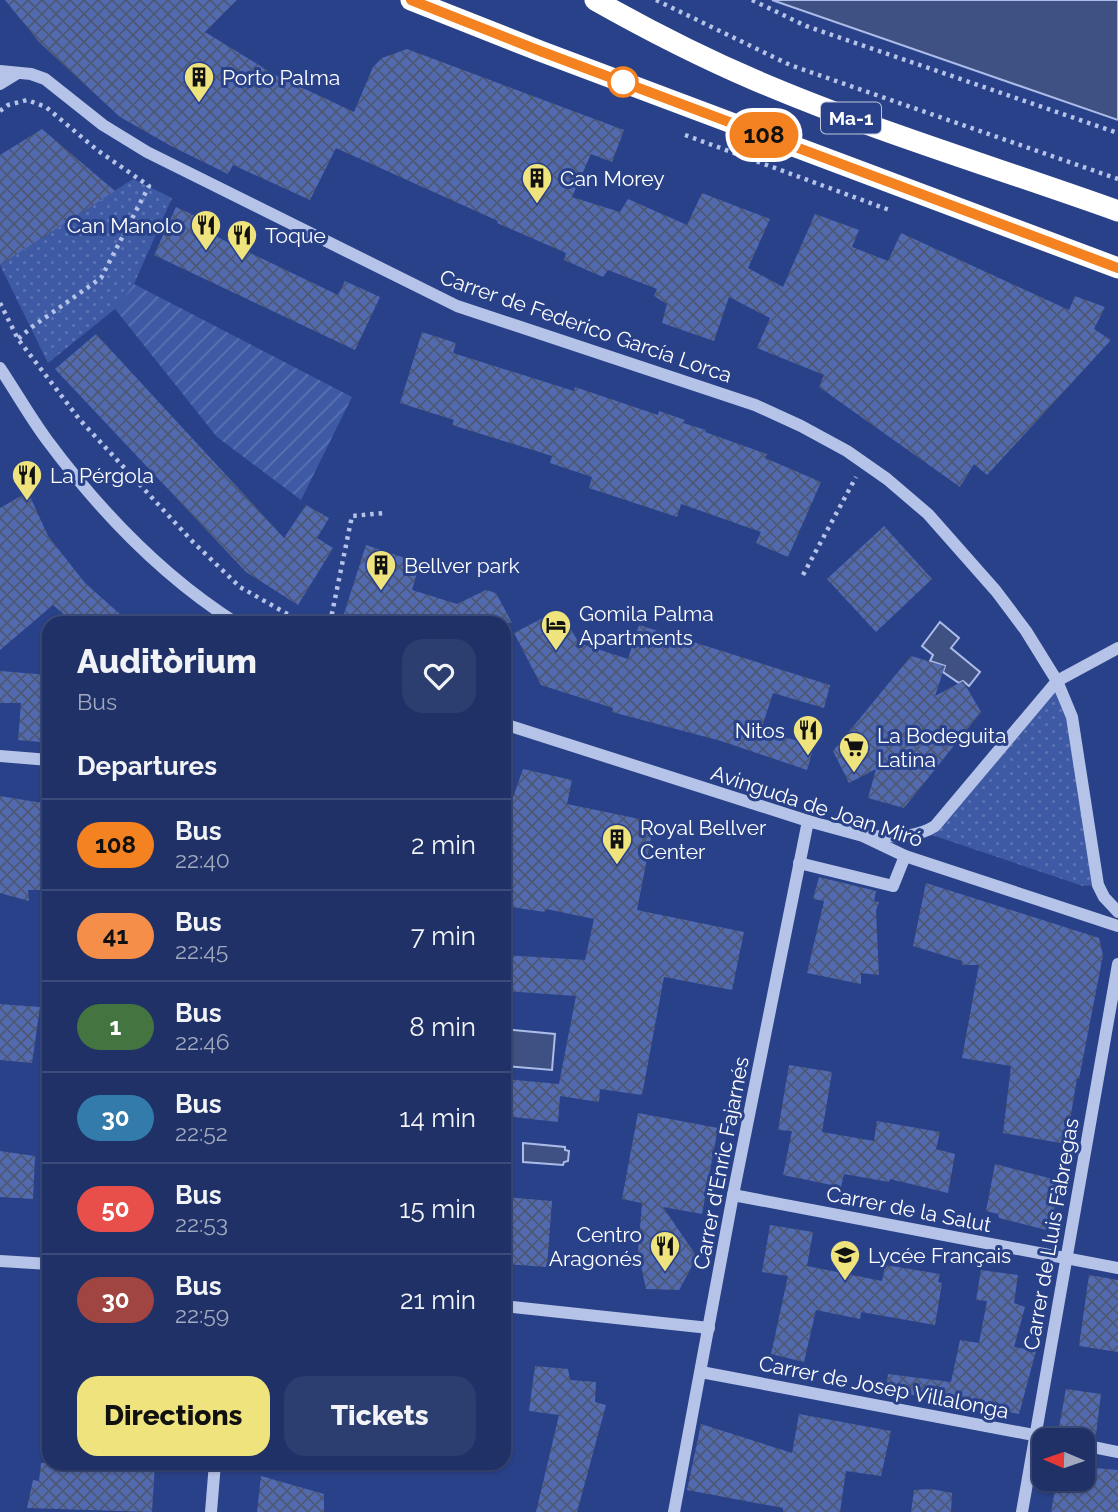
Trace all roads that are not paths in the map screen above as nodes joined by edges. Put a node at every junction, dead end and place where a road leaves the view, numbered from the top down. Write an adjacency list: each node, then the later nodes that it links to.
1 (411, 0): 7 (highway, Ma-1)
2 (595, 0): 6 (highway, Ma-1)
3 (0, 71): 4 (street, Carrer de Federico García Lorca)
4 (18, 74): 5 (street); 11 (street, Carrer de Federico García Lorca)
5 (0, 84)
6 (1118, 211)
7 (1118, 268)
8 (0, 368): 9 (street)
9 (226, 616)
10 (1118, 648): 11 (street)
11 (1057, 681): 16 (street); 19 (street, Carrer de Federico García Lorca)
12 (511, 726): 15 (street, Avinguda de Joan Miró)
13 (0, 756): 14 (street)
14 (42, 759)
15 (808, 821): 16 (street, Avinguda de Joan Miró); 18 (street, Carrer d'Enric Fajarnés)
16 (863, 836): 17 (street, Avinguda de Joan Miró)
17 (905, 856): 18 (street); 20 (street, Avinguda de Joan Miró)
18 (799, 863): 22 (street, Carrer d'Enric Fajarnés)
19 (1118, 912)
20 (1118, 926)
21 (1118, 964): 23 (street, Carrer de Lluis Fàbregas)
22 (733, 1195): 23 (street, Carrer de la Salut); 28 (street, Carrer d'Enric Fajarnés)
23 (1066, 1259): 26 (street, Carrer de la Salut); 30 (street, Carrer de Lluis Fàbregas)
24 (0, 1261): 25 (street)
25 (42, 1264)
26 (1118, 1268)
27 (511, 1307): 28 (street)
28 (709, 1328): 29 (street, Carrer d'Enric Fajarnés)
29 (701, 1372): 31 (street, Carrer de Josep Villalonga); 37 (street, Carrer d'Enric Fajarnés)
30 (1036, 1428)
31 (1032, 1434)
32 (1096, 1448): 33 (street)
33 (1118, 1452)
34 (1032, 1453): 38 (street, Carrer de Lluis Fàbregas)
35 (214, 1470): 36 (street)
36 (211, 1512)
37 (674, 1512)
38 (1022, 1512)

